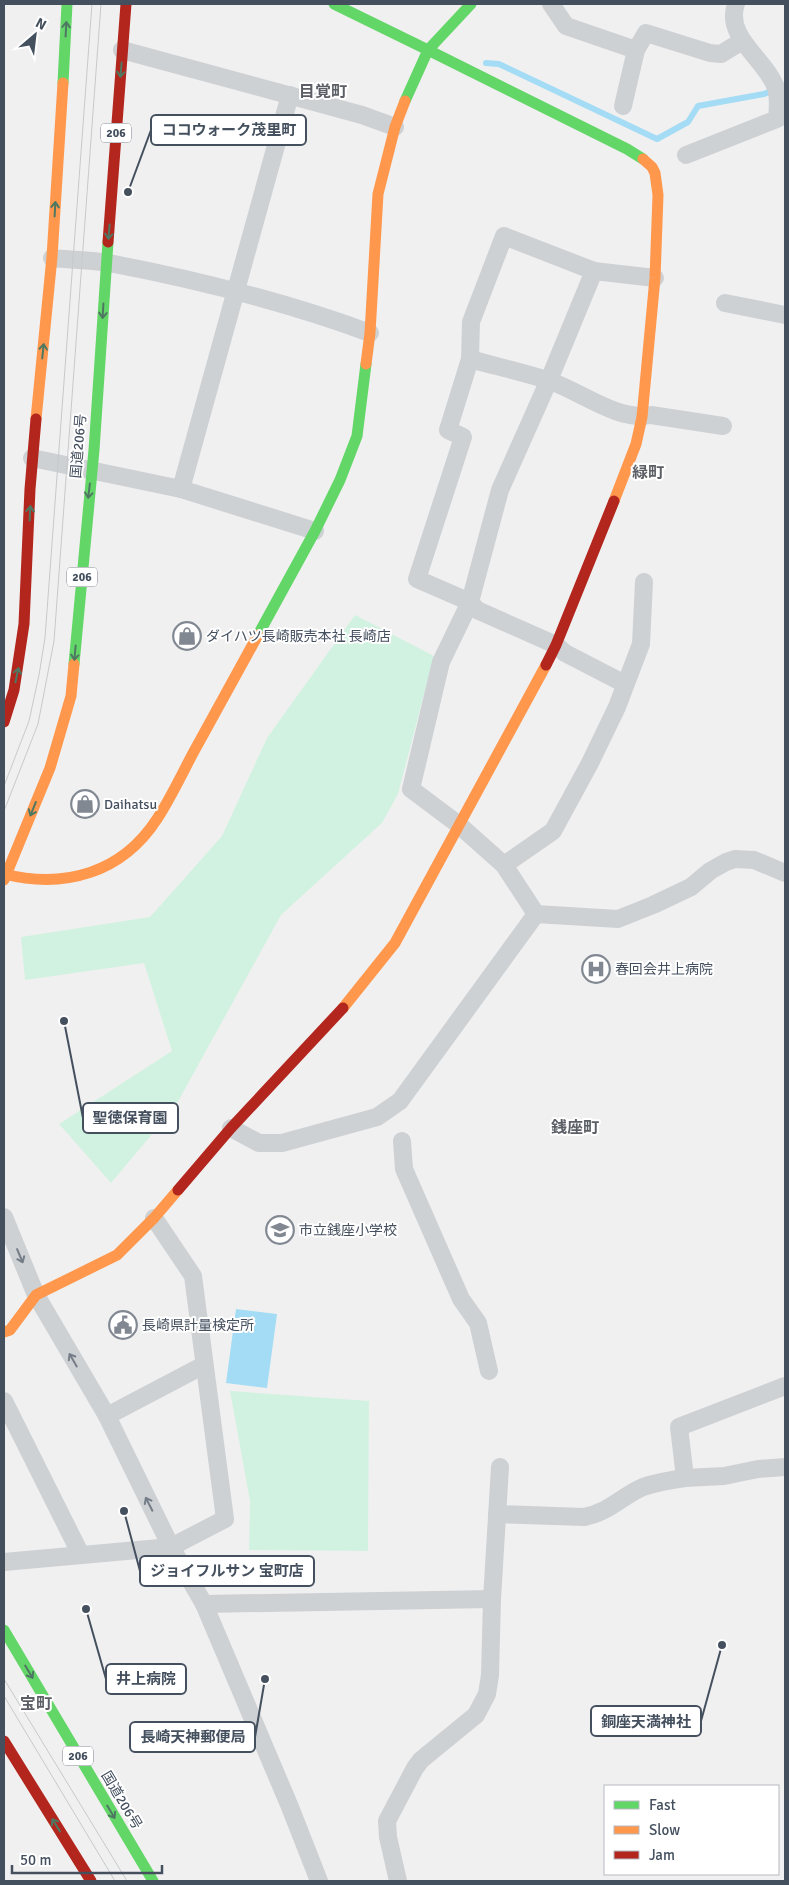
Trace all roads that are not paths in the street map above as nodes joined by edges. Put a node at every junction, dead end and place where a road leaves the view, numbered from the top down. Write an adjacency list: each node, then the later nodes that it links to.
1 (67, 4): 15 (main road, one-way to 1)
2 (126, 4): 8 (main road, 国道206号 / 206)
3 (334, 4): 9 (main road)
4 (471, 4): 9 (main road)
5 (551, 4): 10 (street)
6 (736, 4): 7 (street)
7 (742, 41): 10 (street); 14 (street)
8 (122, 50): 11 (street); 16 (main road, 国道206号 / 206, one-way to 16)
9 (428, 50): 13 (main road); 18 (main road)
10 (636, 50): 12 (street)
11 (290, 95): 13 (street); 19 (street)
12 (623, 106)
13 (395, 127): 22 (main road)
14 (686, 155)
15 (52, 258): 16 (street); 27 (main road, one-way to 15)
16 (108, 263): 19 (street); 28 (main road, 国道206号 / 206, one-way to 28)
17 (594, 271): 18 (street); 23 (street); 24 (street)
18 (655, 278): 25 (main road)
19 (236, 291): 22 (street); 29 (street)
20 (725, 303): 21 (street)
21 (785, 315)
22 (370, 333): 30 (main road)
23 (470, 359): 24 (street); 32 (street)
24 (549, 380): 25 (street); 32 (street)
25 (642, 416): 26 (street); 33 (main road)
26 (723, 426)
27 (32, 458): 28 (street); 35 (main road, one-way to 27)
28 (92, 472): 29 (street); 39 (main road, 国道206号 / 206, one-way to 39)
29 (181, 489): 30 (street)
30 (315, 531): 39 (main road)
31 (644, 582): 34 (street)
32 (470, 602): 33 (street); 36 (street)
33 (556, 644): 34 (street); 36 (main road)
34 (624, 684): 37 (street)
35 (4, 722)
36 (459, 825): 37 (street); 41 (main road)
37 (504, 865): 40 (street)
38 (785, 873): 40 (street)
39 (5, 876)
40 (536, 914): 41 (street)
41 (231, 1128): 44 (main road)
42 (402, 1142): 48 (street)
43 (4, 1217): 45 (street, one-way to 45)
44 (154, 1218): 45 (main road); 47 (street)
45 (36, 1295): 46 (main road); 51 (street, one-way to 45)
46 (4, 1332)
47 (204, 1365): 51 (street); 56 (street)
48 (489, 1371)
49 (785, 1386): 54 (street)
50 (4, 1401): 57 (street)
51 (107, 1416): 56 (street, one-way to 51)
52 (500, 1467): 55 (street)
53 (785, 1467): 54 (street)
54 (685, 1478): 55 (street)
55 (497, 1514): 59 (street)
56 (171, 1547): 57 (street); 60 (street)
57 (81, 1555): 58 (street)
58 (4, 1562)
59 (492, 1599): 60 (street); 66 (street)
60 (204, 1604): 65 (street)
61 (4, 1630): 64 (main road, 国道206号 / 206, one-way to 64)
62 (4, 1741): 63 (main road, one-way to 62)
63 (91, 1881)
64 (153, 1881)
65 (319, 1881)
66 (398, 1881)

